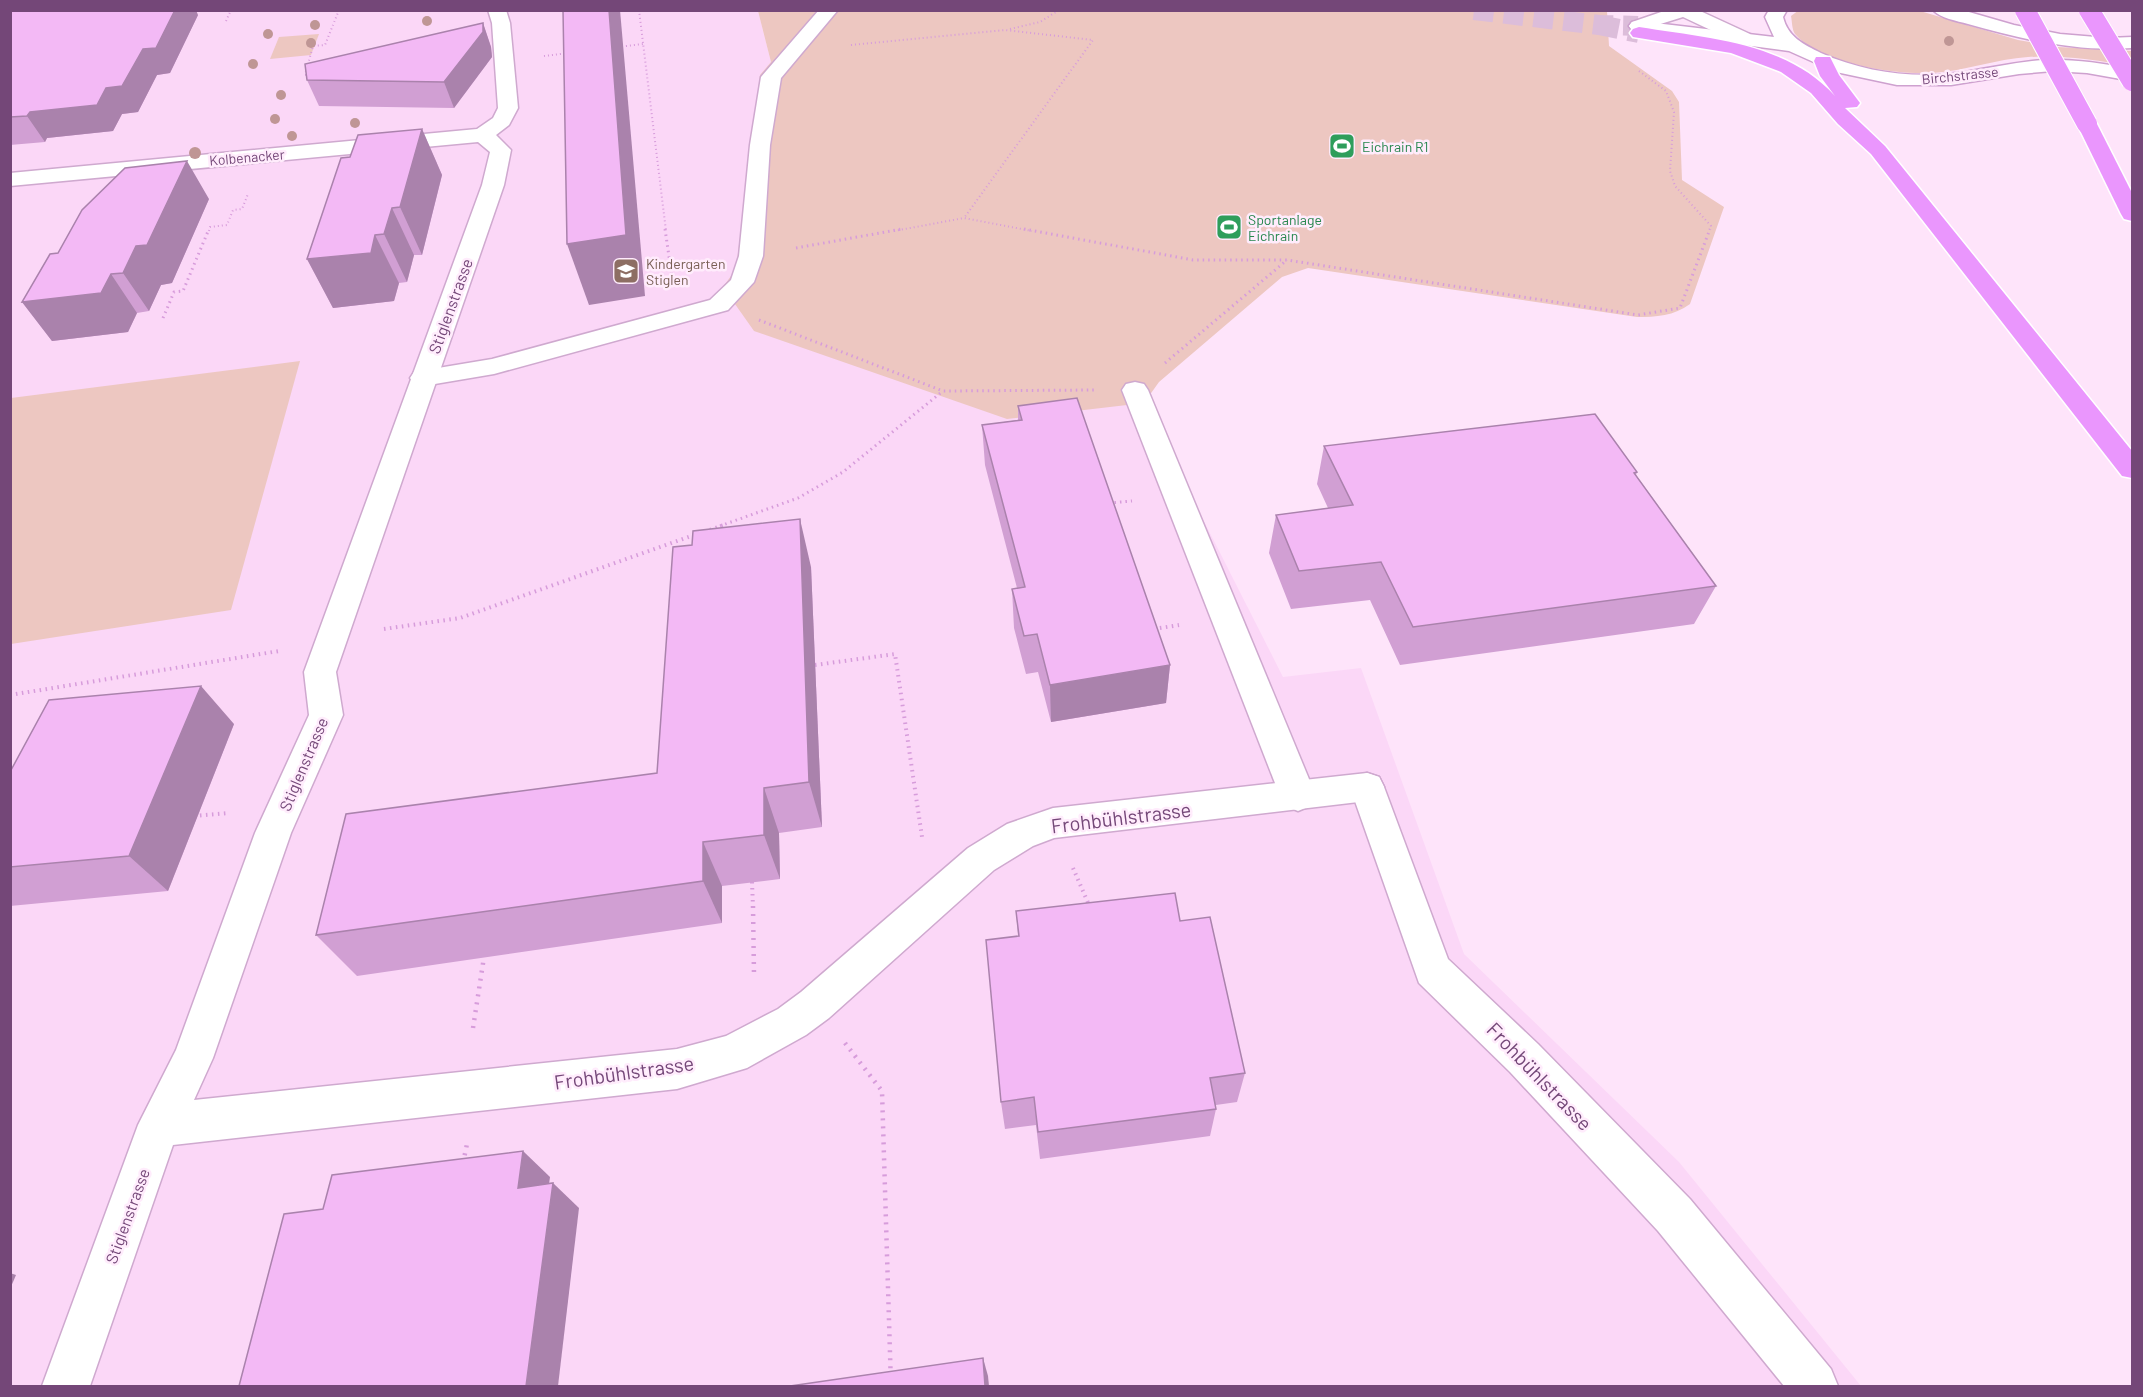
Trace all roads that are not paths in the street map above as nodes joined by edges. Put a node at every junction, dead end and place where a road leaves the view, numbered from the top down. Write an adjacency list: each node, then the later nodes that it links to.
1 (497, 10): 15 (street)
2 (829, 10): 19 (street)
3 (1778, 10): 11 (street, Birchstrasse)
4 (1942, 10): 10 (street)
5 (2025, 10): 18 (highway, bridge)
6 (2089, 10): 14 (highway, bridge)
7 (1684, 11): 8 (street); 9 (street)
8 (1638, 29): 9 (street, Birchstrasse); 16 (highway)
9 (1743, 38): 11 (street, Birchstrasse)
10 (2133, 43)
11 (1793, 46): 12 (street, Birchstrasse)
12 (1823, 61): 13 (street, Birchstrasse); 16 (highway)
13 (2133, 75)
14 (2133, 81)
15 (483, 135): 17 (street, Kolbenacker); 19 (street, Stiglenstrasse)
16 (1878, 150): 21 (highway)
17 (10, 180)
18 (2133, 214)
19 (423, 378): 23 (street, Stiglenstrasse)
20 (1135, 390): 22 (street)
21 (2133, 469)
22 (1298, 796): 23 (street, Frohbühlstrasse); 25 (street, Frohbühlstrasse)
23 (159, 1125): 24 (street, Stiglenstrasse)
24 (66, 1386)
25 (1814, 1386)

